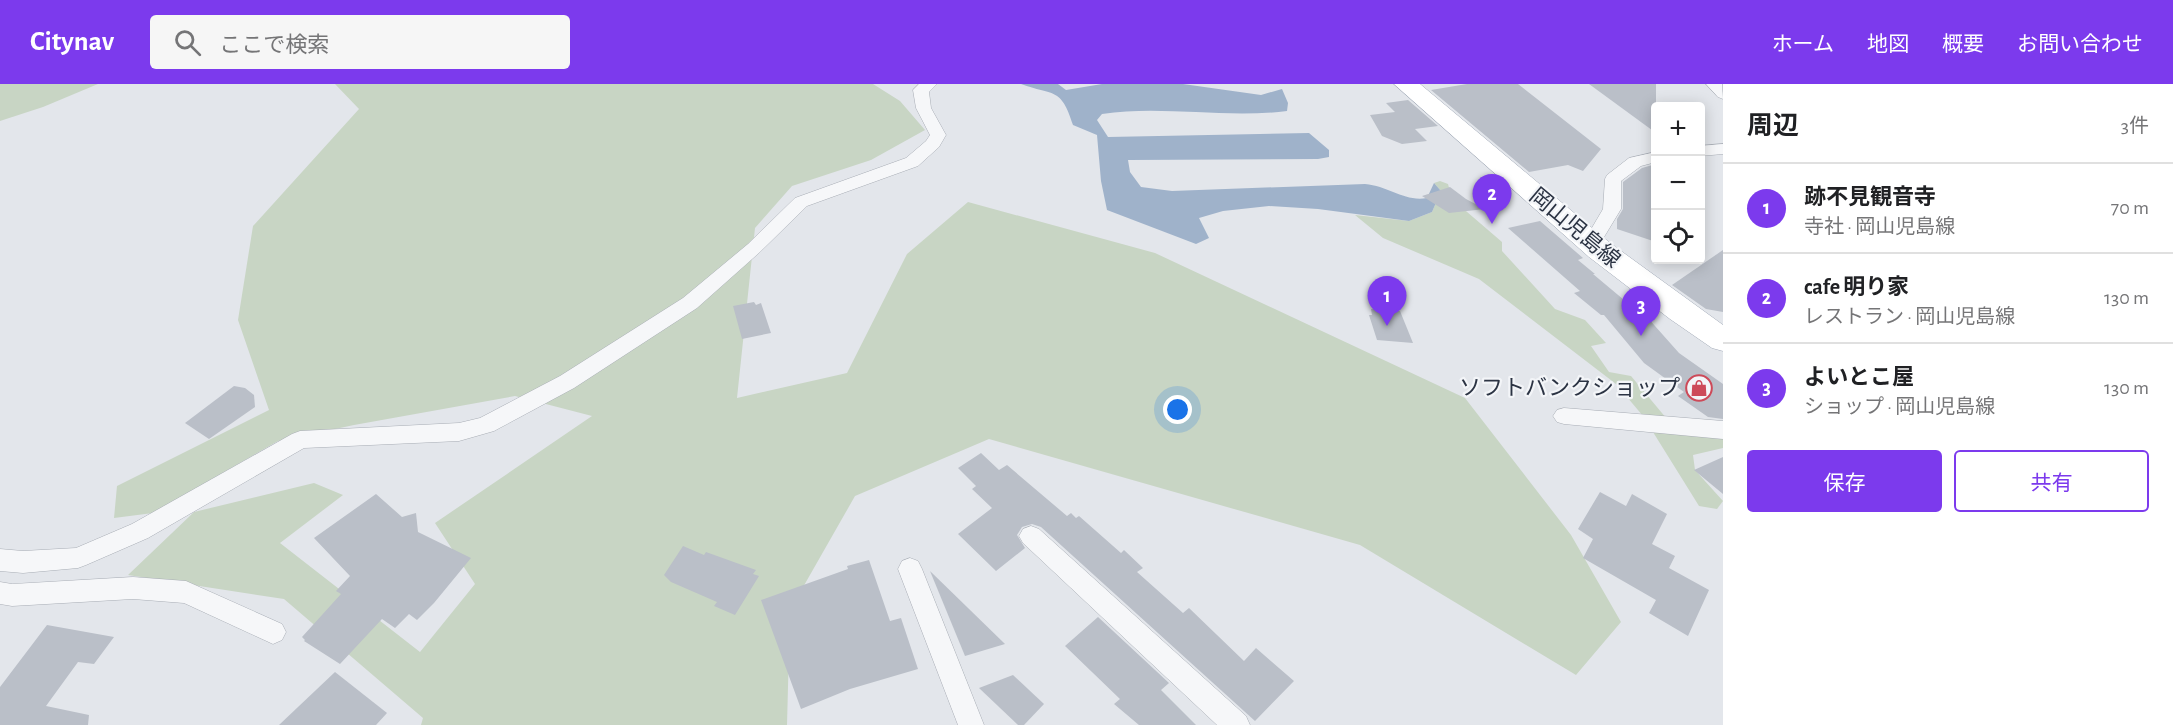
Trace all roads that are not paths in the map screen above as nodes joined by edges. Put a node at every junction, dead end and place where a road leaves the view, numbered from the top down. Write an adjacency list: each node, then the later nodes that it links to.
1 (929, 84): 11 (street)
2 (1406, 84): 6 (main road, 岡山児島線)
3 (1723, 149): 4 (street)
4 (1705, 151)
5 (1651, 158): 6 (street)
6 (1592, 243): 7 (main road, 岡山児島線)
7 (1723, 340)
8 (1564, 416): 9 (street)
9 (1723, 430)
10 (1031, 536): 16 (street)
11 (0, 560)
12 (910, 569): 15 (street)
13 (0, 593): 14 (street)
14 (273, 632)
15 (971, 725)
16 (1237, 725)

